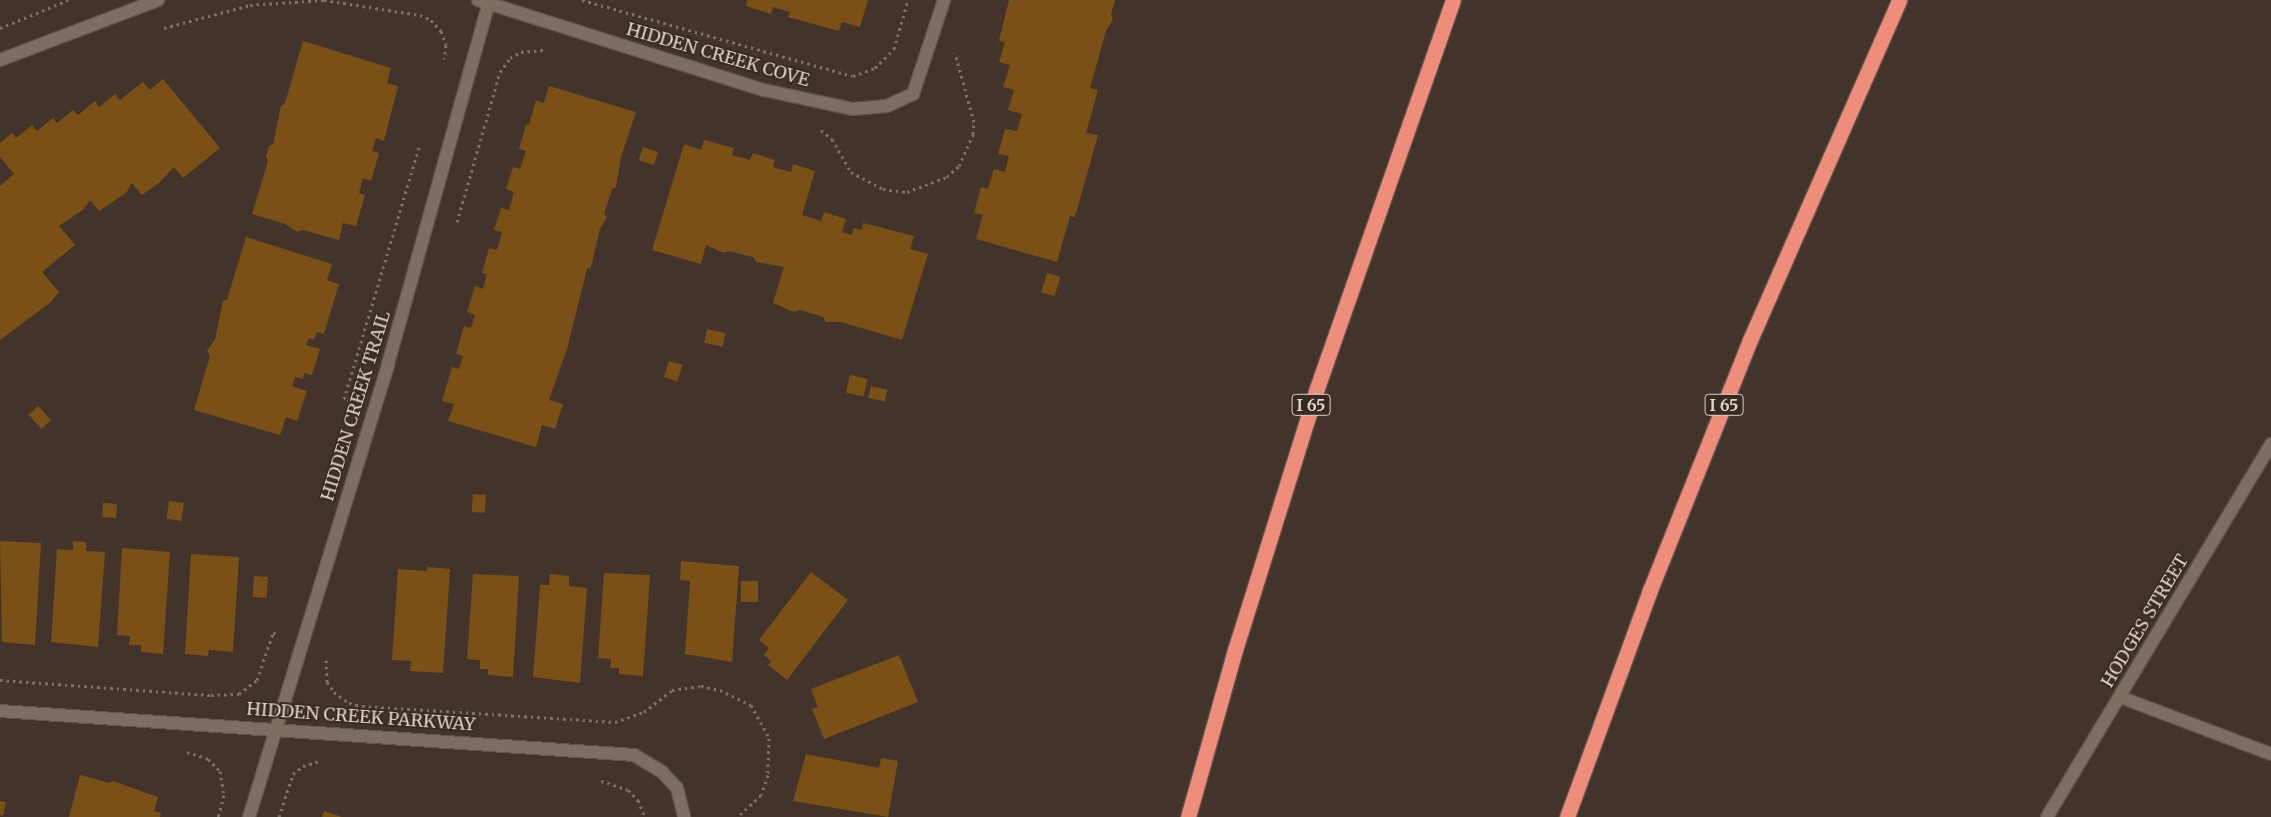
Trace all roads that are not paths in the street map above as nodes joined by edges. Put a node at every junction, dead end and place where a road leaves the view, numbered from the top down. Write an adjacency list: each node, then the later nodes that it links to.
1 (158, 0): 6 (street)
2 (944, 0): 5 (street, HIDDEN CREEK COVE)
3 (1453, 0): 14 (highway, I 65)
4 (1899, 0): 15 (highway, I 65)
5 (483, 1): 10 (street, HIDDEN CREEK TRAIL)
6 (0, 60)
7 (2271, 444): 8 (street, HODGES STREET)
8 (2120, 697): 11 (street); 16 (street, HODGES STREET)
9 (0, 710): 10 (street, HIDDEN CREEK PARKWAY)
10 (274, 728): 12 (street, HIDDEN CREEK TRAIL); 13 (street, HIDDEN CREEK PARKWAY)
11 (2271, 754)
12 (249, 817)
13 (684, 817)
14 (1188, 817)
15 (1568, 817)
16 (2048, 817)

